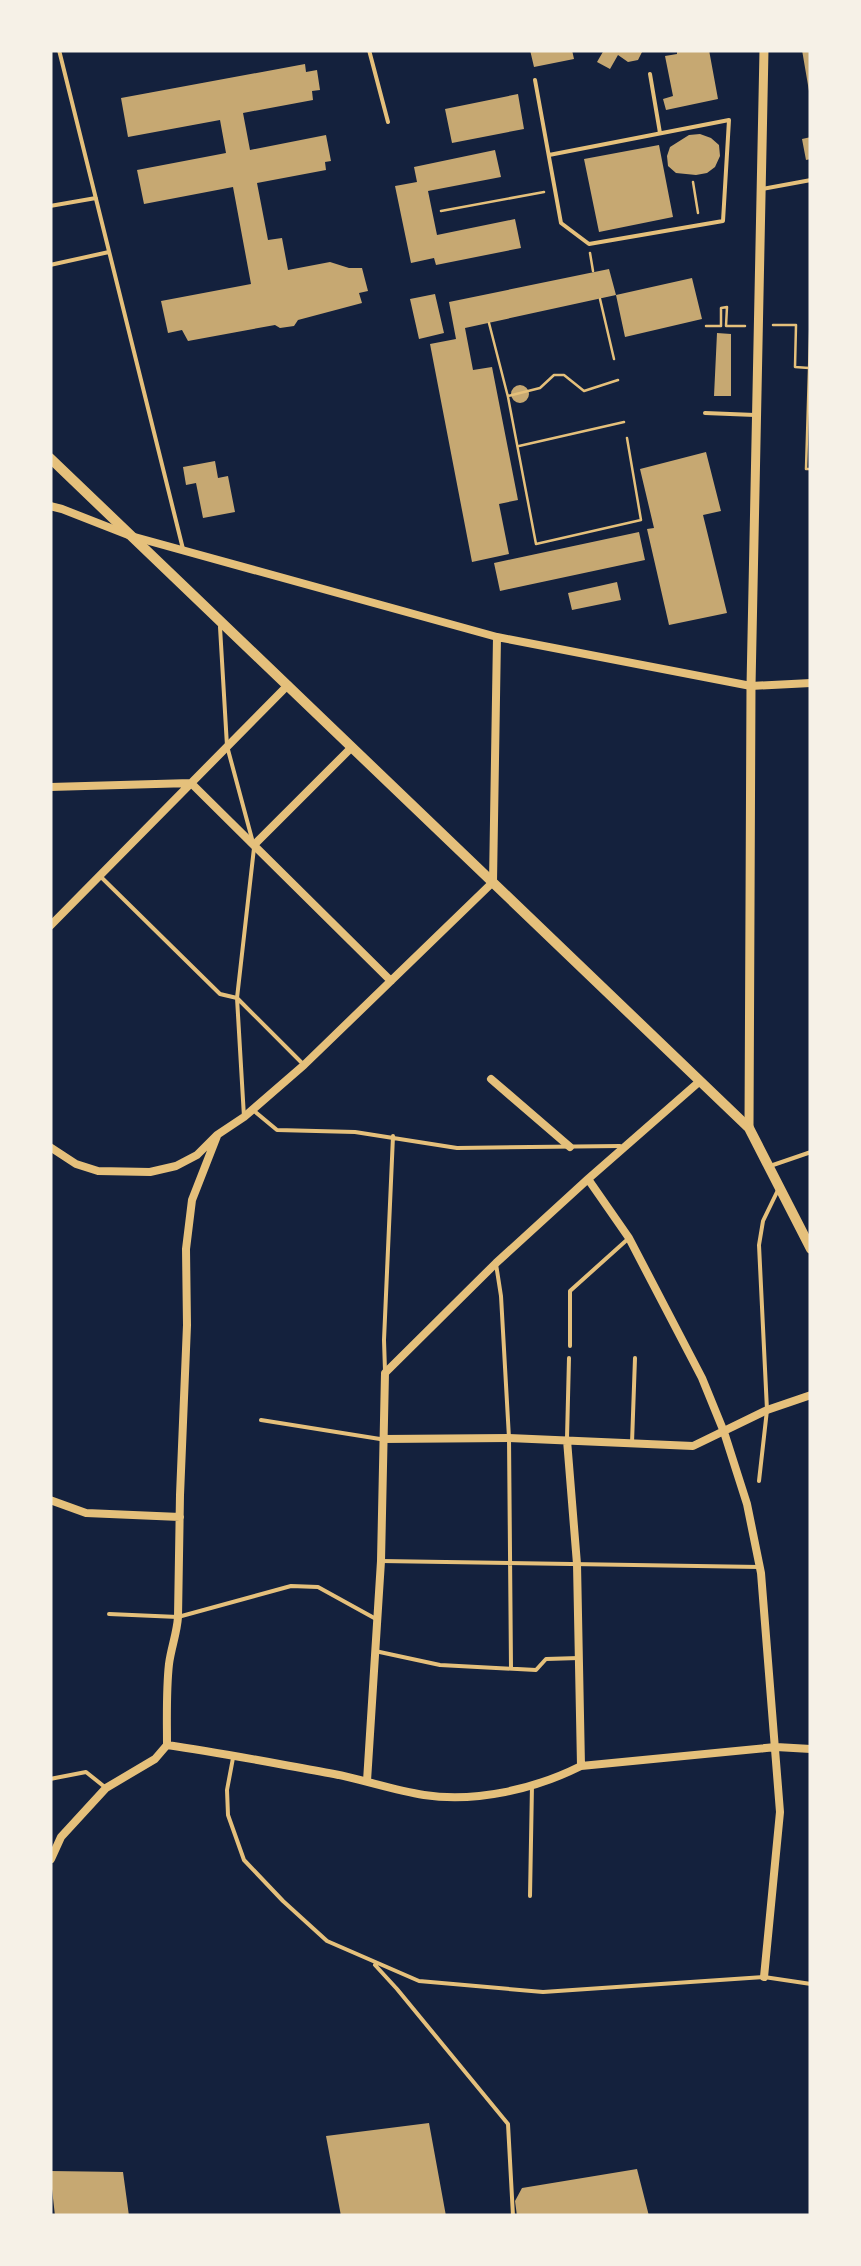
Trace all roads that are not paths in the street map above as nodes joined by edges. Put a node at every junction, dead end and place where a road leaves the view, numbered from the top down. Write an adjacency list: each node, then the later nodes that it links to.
1 (59, 50): 11 (lane)
2 (368, 50): 6 (lane)
3 (764, 50): 10 (street)
4 (650, 74): 7 (lane)
5 (536, 80): 8 (lane)
6 (388, 122)
7 (660, 133): 8 (lane); 8 (lane)
8 (549, 154)
9 (811, 180): 10 (lane)
10 (761, 189): 16 (street)
11 (96, 198): 12 (lane); 13 (lane)
12 (50, 206)
13 (109, 252): 14 (lane); 20 (lane)
14 (50, 265)
15 (705, 413): 16 (lane)
16 (756, 416): 25 (street)
17 (50, 458): 19 (main road)
18 (50, 506): 19 (street)
19 (131, 536): 20 (street); 21 (main road)
20 (182, 549): 22 (street)
21 (220, 622): 24 (main road); 26 (lane)
22 (497, 637): 25 (street); 32 (street)
23 (811, 684): 25 (street)
24 (288, 685): 26 (street); 27 (main road)
25 (752, 686): 41 (street)
26 (228, 746): 28 (street); 30 (lane)
27 (352, 747): 30 (street); 32 (main road)
28 (191, 782): 29 (street); 30 (street); 31 (street)
29 (50, 787)
30 (254, 845): 34 (street); 35 (lane)
31 (100, 876): 33 (street); 35 (lane)
32 (493, 882): 34 (street); 38 (main road)
33 (50, 926)
34 (391, 981): 36 (street)
35 (237, 998): 36 (lane); 40 (lane)
36 (304, 1065): 39 (street)
37 (491, 1079): 46 (street)
38 (700, 1080): 41 (main road); 44 (street)
39 (252, 1109): 40 (street); 43 (lane)
40 (244, 1117): 42 (street)
41 (749, 1128): 48 (main road)
42 (217, 1135): 45 (street); 68 (street)
43 (393, 1136): 46 (lane); 57 (lane)
44 (625, 1146): 46 (lane); 49 (street)
45 (50, 1147)
46 (570, 1147)
47 (811, 1152): 48 (lane)
48 (768, 1167): 50 (main road)
49 (588, 1178): 51 (street); 53 (street)
50 (779, 1189): 52 (main road); 59 (lane)
51 (629, 1238): 54 (lane); 61 (street)
52 (811, 1249)
53 (496, 1263): 57 (street); 62 (lane)
54 (570, 1346)
55 (568, 1358): 64 (lane)
56 (635, 1358): 65 (lane)
57 (385, 1373): 63 (street)
58 (811, 1394): 59 (street)
59 (767, 1410): 61 (street); 66 (lane)
60 (261, 1420): 63 (lane)
61 (724, 1432): 65 (street); 72 (street)
62 (509, 1438): 63 (street); 64 (street); 70 (lane)
63 (382, 1439): 69 (street)
64 (567, 1440): 65 (street); 71 (street)
65 (632, 1443)
66 (759, 1480)
67 (50, 1500): 68 (street)
68 (180, 1517): 74 (street)
69 (381, 1561): 70 (lane); 75 (street)
70 (510, 1563): 71 (lane); 78 (lane)
71 (577, 1564): 72 (lane); 77 (street)
72 (760, 1567): 80 (street)
73 (108, 1614): 74 (lane)
74 (178, 1617): 75 (lane); 79 (street)
75 (376, 1619): 76 (street)
76 (375, 1651): 78 (lane); 85 (street)
77 (579, 1658): 78 (lane); 83 (street)
78 (511, 1668)
79 (167, 1745): 82 (street); 87 (street)
80 (776, 1748): 81 (street); 83 (street); 92 (street)
81 (811, 1749)
82 (234, 1755): 85 (street); 91 (lane)
83 (581, 1766): 86 (street)
84 (50, 1779): 87 (lane)
85 (367, 1780): 86 (street)
86 (532, 1785): 90 (lane)
87 (106, 1788): 88 (street)
88 (51, 1859): 89 (lane)
89 (50, 1872)
90 (530, 1896)
91 (371, 1961): 92 (lane); 94 (lane)
92 (764, 1977): 93 (lane)
93 (811, 1984)
94 (513, 2216)

